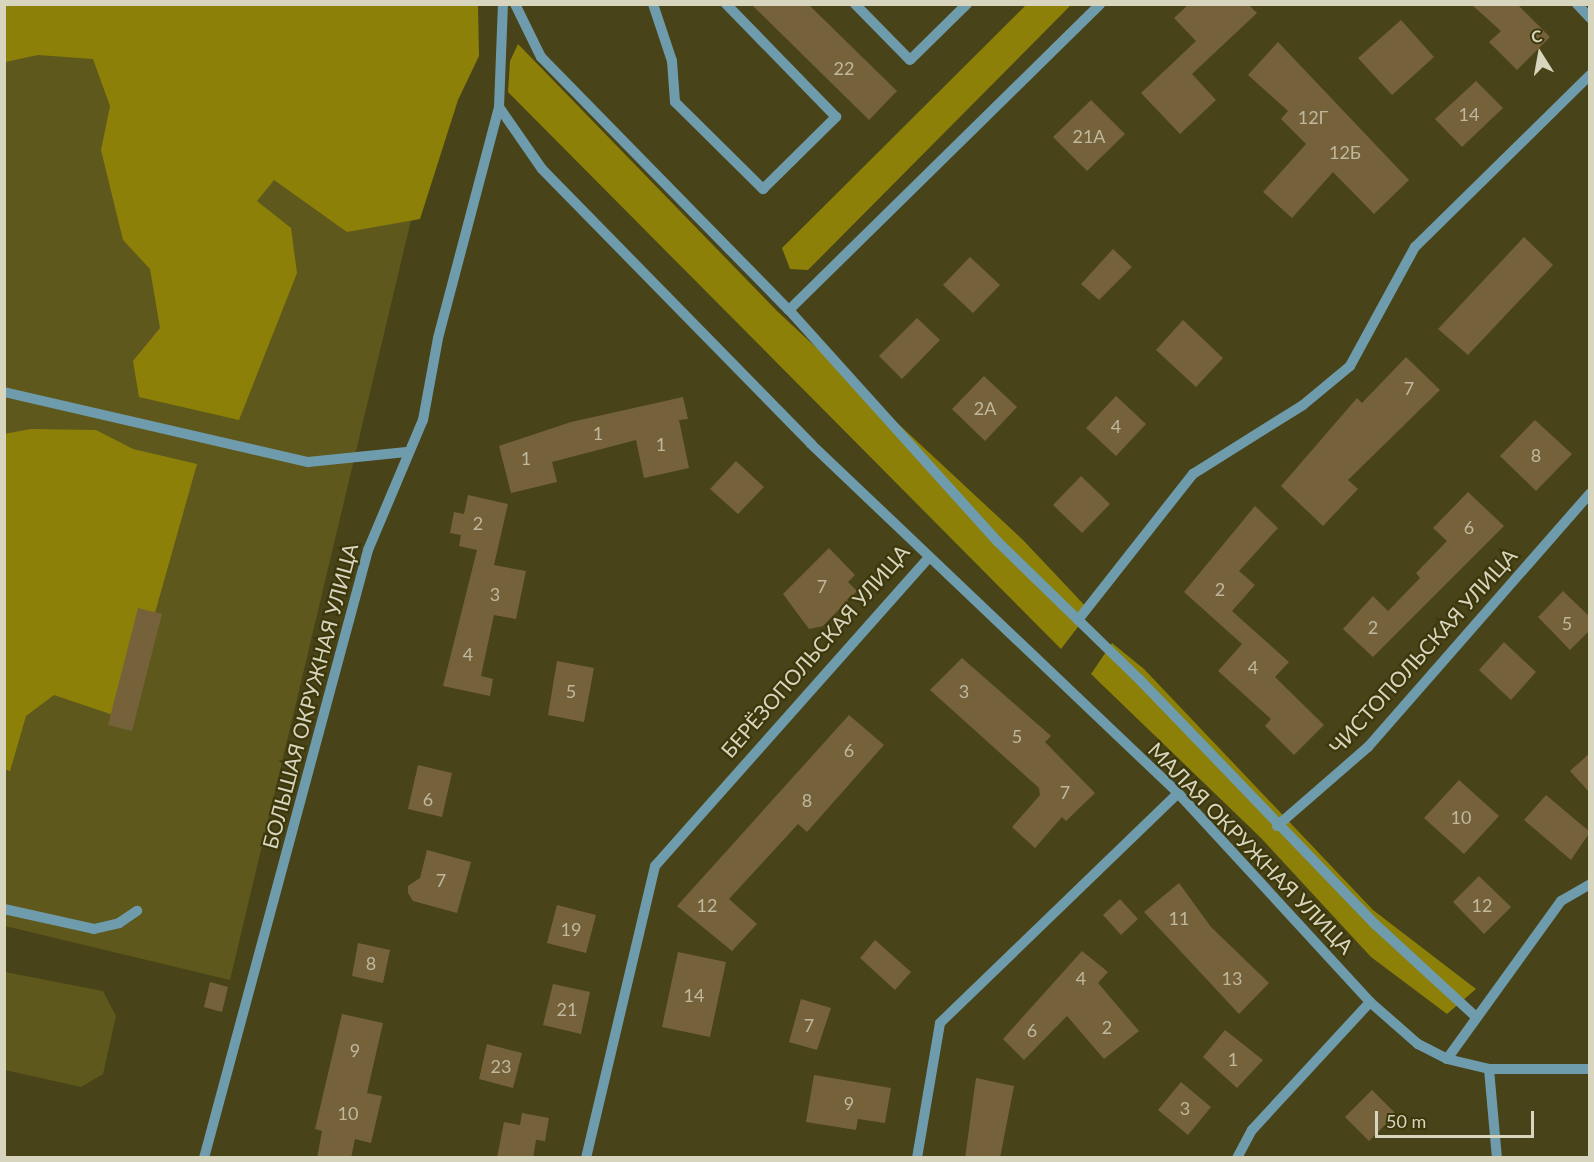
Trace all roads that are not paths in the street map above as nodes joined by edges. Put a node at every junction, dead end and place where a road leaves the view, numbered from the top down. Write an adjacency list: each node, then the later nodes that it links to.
1 (502, 4): 11 (street, БОЛЬШАЯ ОКРУЖНАЯ УЛИЦА)
2 (515, 4): 12 (street)
3 (653, 4): 4 (street)
4 (726, 4)
5 (855, 4): 6 (street)
6 (967, 4)
7 (1100, 4): 12 (street)
8 (1577, 4): 9 (street)
9 (1590, 18)
10 (1590, 75): 17 (street)
11 (499, 107): 14 (street, БОЛЬШАЯ ОКРУЖНАЯ УЛИЦА); 16 (street, БЕРЁЗОПОЛЬСКАЯ УЛИЦА)
12 (789, 310): 17 (street)
13 (4, 392): 14 (street)
14 (406, 452): 28 (street, БОЛЬШАЯ ОКРУЖНАЯ УЛИЦА)
15 (1590, 493): 19 (street, ЧИСТОПОЛЬСКАЯ УЛИЦА)
16 (929, 557): 18 (street, МАЛАЯ ОКРУЖНАЯ УЛИЦА); 29 (street, БЕРЁЗОПОЛЬСКАЯ УЛИЦА)
17 (1078, 620): 19 (street)
18 (1178, 793): 23 (street, МАЛАЯ ОКРУЖНАЯ УЛИЦА); 30 (street)
19 (1277, 826): 24 (street)
20 (1590, 884): 24 (street)
21 (4, 909): 22 (street)
22 (137, 911)
23 (1370, 1002): 25 (street, МАЛАЯ ОКРУЖНАЯ УЛИЦА); 31 (street)
24 (1474, 1015): 25 (street)
25 (1446, 1059): 26 (street, МАЛАЯ ОКРУЖНАЯ УЛИЦА)
26 (1489, 1069): 27 (street, МАЛАЯ ОКРУЖНАЯ УЛИЦА); 32 (street)
27 (1590, 1069)
28 (204, 1158)
29 (586, 1158)
30 (917, 1158)
31 (1237, 1158)
32 (1497, 1158)

